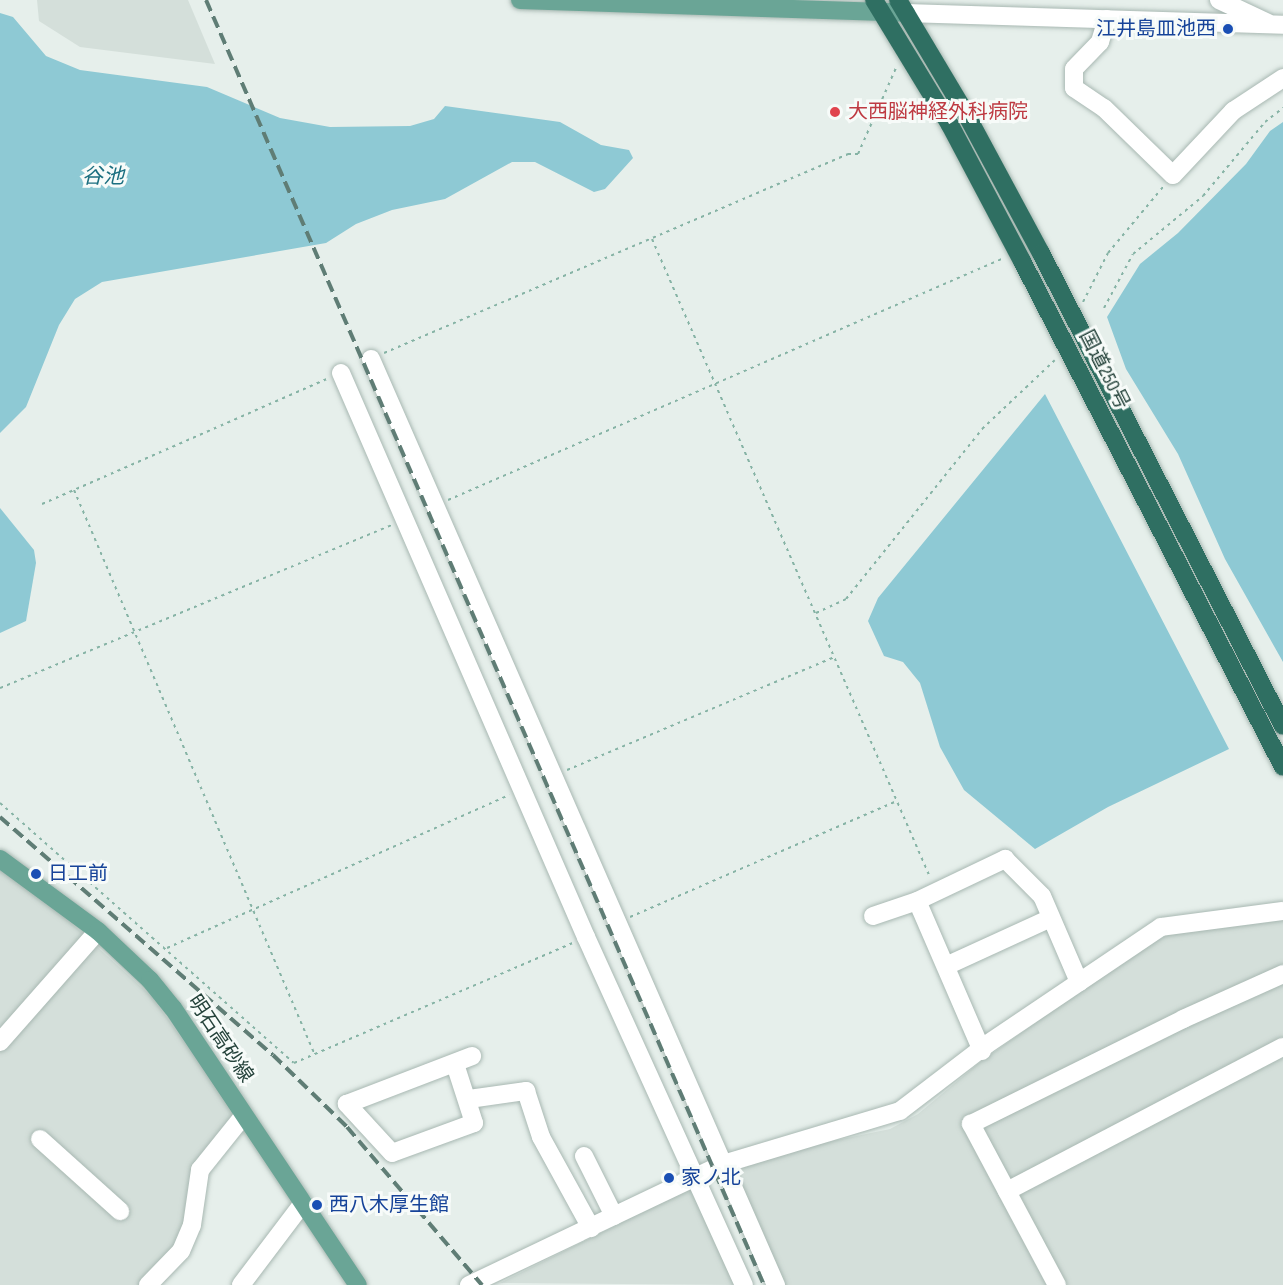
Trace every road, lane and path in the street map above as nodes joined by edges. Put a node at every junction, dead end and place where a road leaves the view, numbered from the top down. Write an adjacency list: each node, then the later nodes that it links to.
1 (520, 0): 3 (main road)
2 (1224, 1): 7 (street); 8 (street)
3 (879, 6): 4 (main road); 9 (highway, 国道250号)
4 (902, 6): 5 (street); 29 (highway, 国道250号)
5 (1012, 7): 6 (street)
6 (1107, 19): 7 (street); 12 (street)
7 (1228, 23): 8 (street)
8 (1276, 25)
9 (906, 49): 13 (path); 30 (highway, 国道250号)
10 (1283, 78): 12 (street)
11 (1283, 108): 16 (path)
12 (1173, 176): 15 (path)
13 (652, 239): 17 (path); 20 (path)
14 (1004, 258): 20 (path)
15 (1082, 304)
16 (1104, 308)
17 (371, 359): 23 (street)
18 (1055, 360): 25 (path)
19 (342, 373): 21 (path); 24 (street)
20 (714, 384): 23 (path); 25 (path)
21 (74, 490): 22 (path); 26 (path)
22 (42, 504)
23 (435, 506): 31 (street)
24 (405, 519): 26 (path); 32 (street)
25 (816, 613): 27 (path)
26 (135, 633): 28 (path); 38 (path)
27 (835, 657): 31 (path); 33 (path)
28 (0, 688)
29 (1283, 726)
30 (1283, 767)
31 (552, 776): 42 (street)
32 (524, 788): 38 (path); 44 (street)
33 (897, 801): 36 (path); 42 (path)
34 (0, 803): 45 (path)
35 (0, 859): 43 (main road, 明石高砂線)
36 (936, 890): 37 (street); 41 (street)
37 (917, 901): 40 (street); 46 (street)
38 (253, 908): 45 (path); 52 (path)
39 (1283, 911): 48 (street)
40 (873, 916)
41 (1051, 918): 46 (street); 48 (street)
42 (616, 923): 57 (street)
43 (98, 931): 49 (street); 54 (main road, 明石高砂線)
44 (586, 937): 52 (path); 58 (street)
45 (167, 948): 52 (path)
46 (946, 966): 51 (street)
47 (1283, 974): 59 (street)
48 (1079, 982): 51 (street)
49 (0, 1042)
50 (1283, 1047): 59 (street)
51 (982, 1051): 57 (street)
52 (314, 1053)
53 (469, 1100): 53 (street); 63 (street)
54 (244, 1115): 60 (main road, 明石高砂線); 64 (street)
55 (40, 1139): 61 (street)
56 (584, 1156): 62 (street)
57 (723, 1164): 58 (street); 69 (street)
58 (693, 1177): 62 (street); 68 (street)
59 (1007, 1191): 70 (street)
60 (303, 1203): 65 (street); 66 (main road, 明石高砂線)
61 (120, 1211)
62 (614, 1216): 63 (street)
63 (591, 1228): 67 (street)
64 (148, 1285)
65 (241, 1285)
66 (358, 1285)
67 (469, 1285)
68 (744, 1285)
69 (776, 1285)
70 (1057, 1285)

